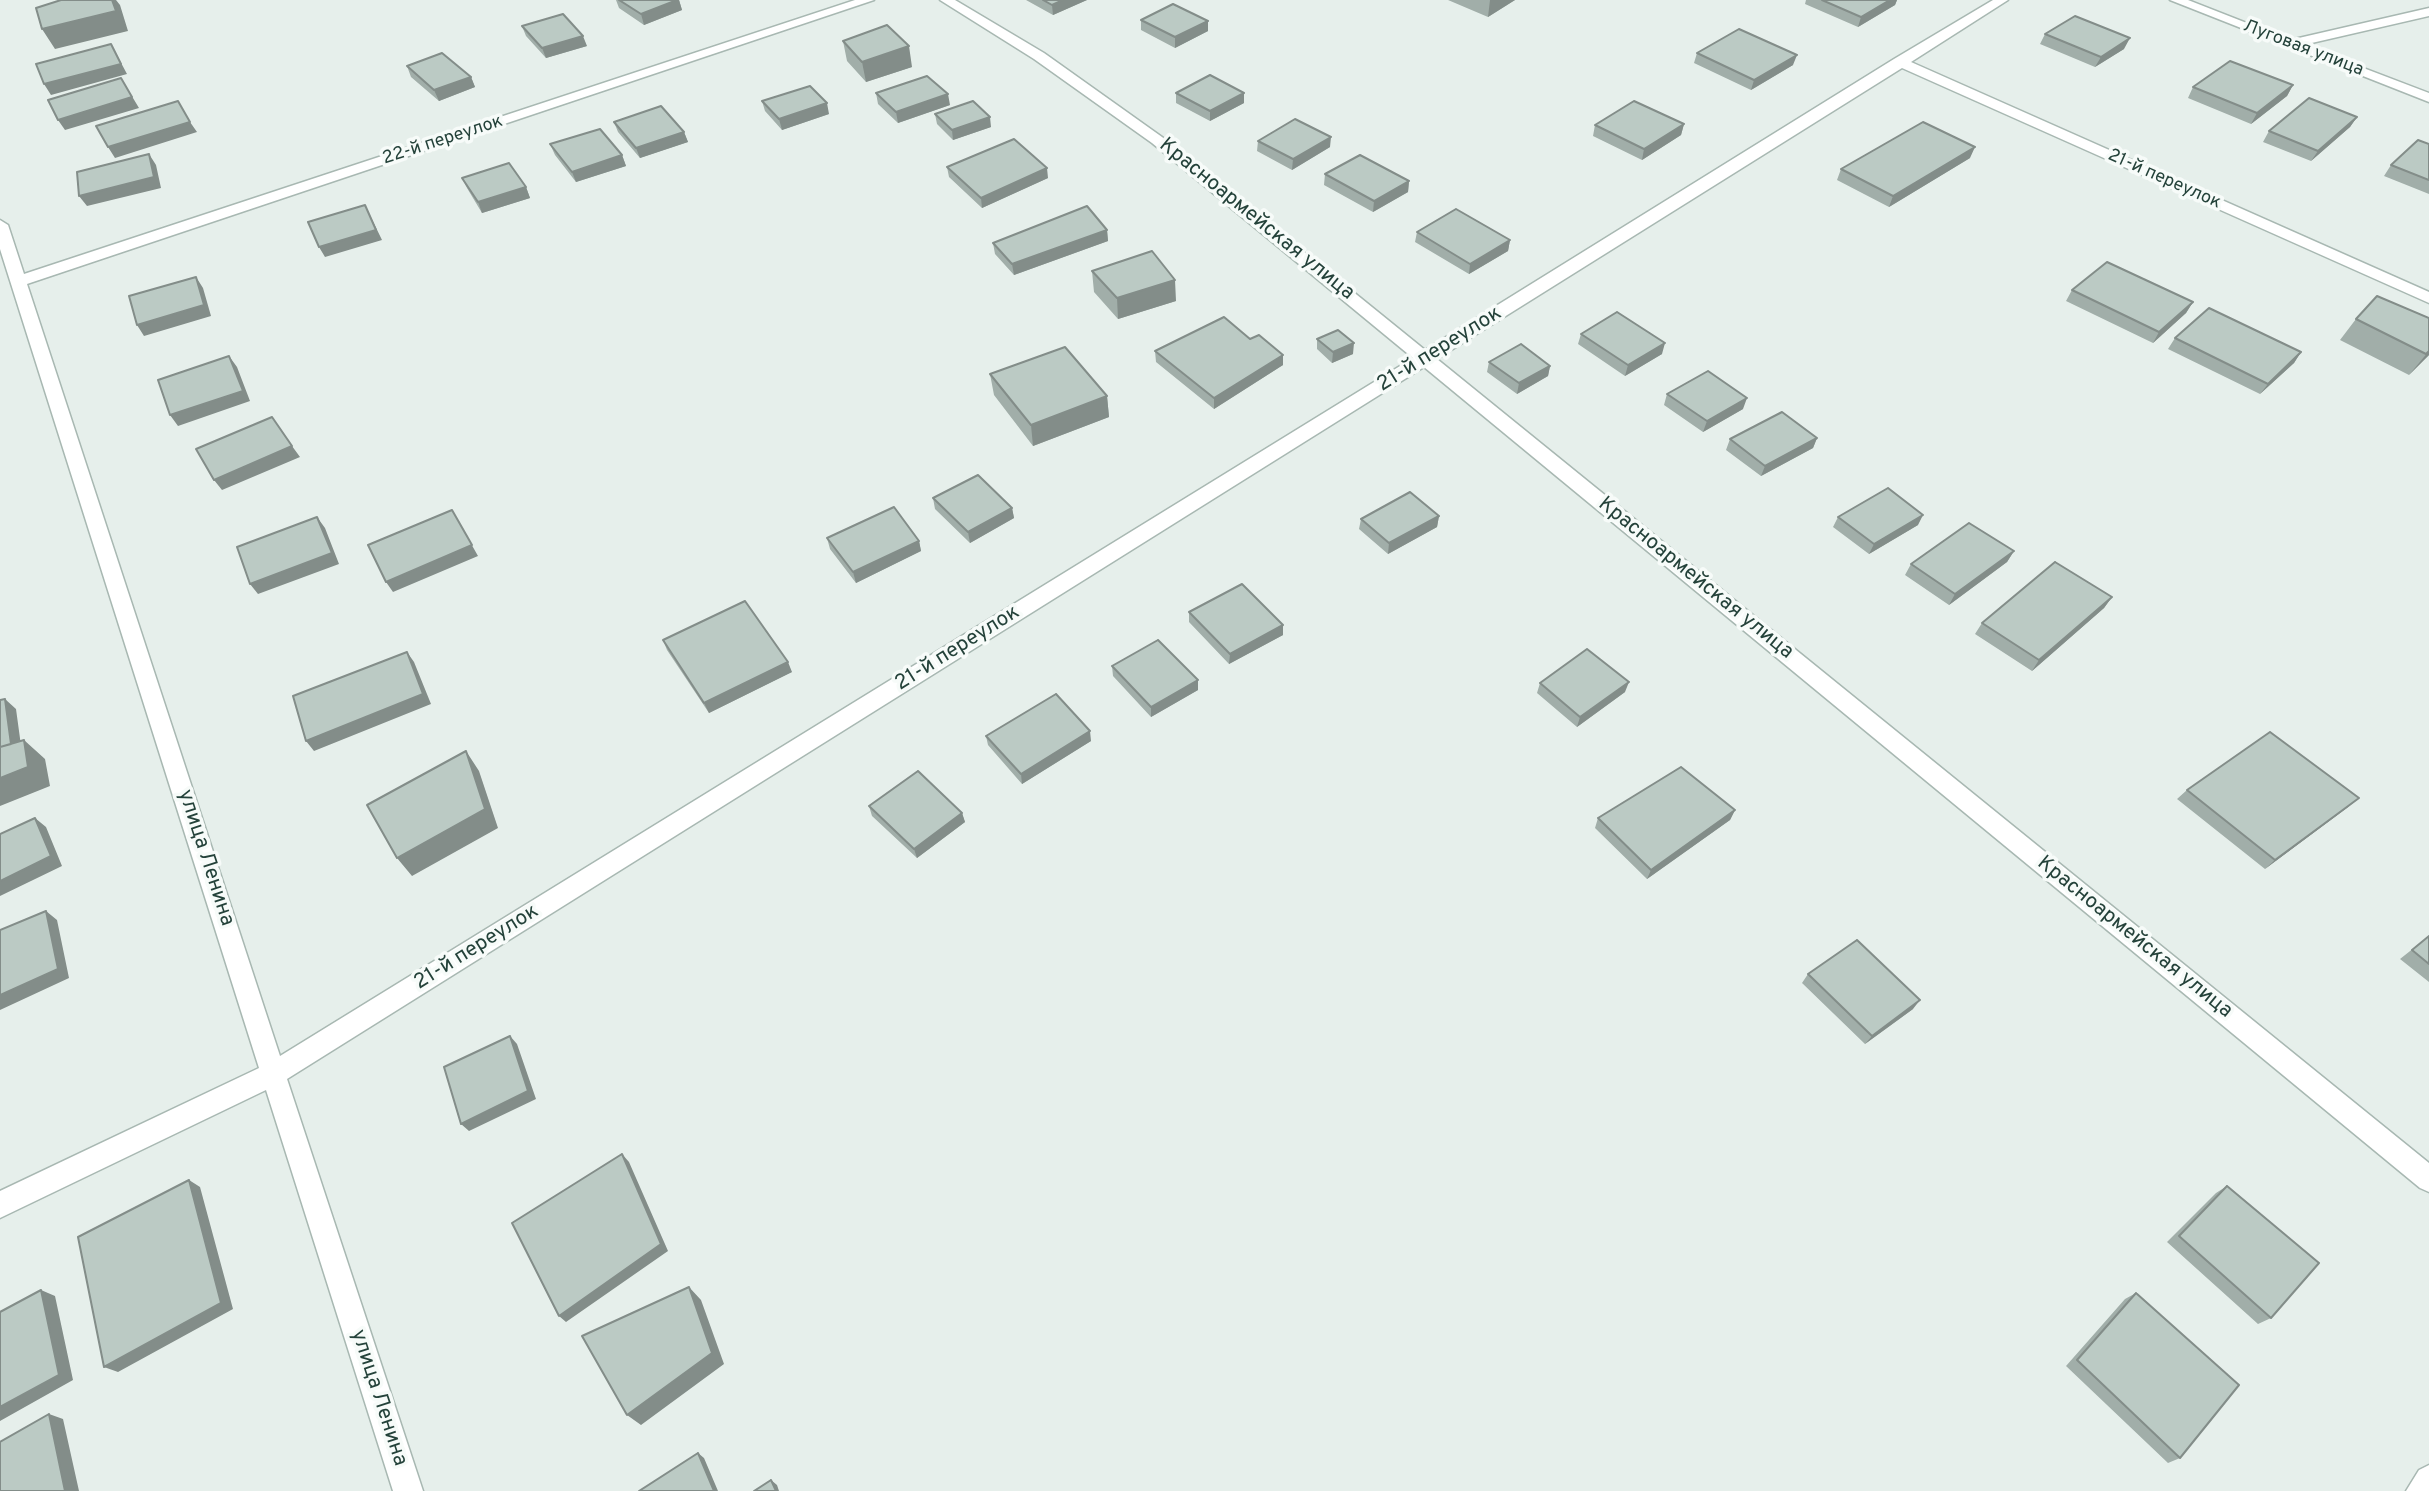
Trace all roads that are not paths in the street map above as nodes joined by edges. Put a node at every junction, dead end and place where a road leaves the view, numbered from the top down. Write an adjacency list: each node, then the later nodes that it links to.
1 (868, 0): 10 (street, 22-й переулок)
2 (946, 0): 12 (street, Красноармейская улица)
3 (2002, 0): 7 (street, 21-й переулок)
4 (2176, 0): 6 (street, Луговая улица)
5 (2429, 12): 6 (street)
6 (2289, 44): 8 (street, Луговая улица)
7 (1899, 62): 11 (street, 21-й переулок); 12 (street, 21-й переулок)
8 (2429, 98)
9 (1, 232): 10 (street, улица Ленина)
10 (19, 281): 13 (street, улица Ленина)
11 (2429, 298)
12 (1426, 358): 13 (street, 21-й переулок); 14 (street, Красноармейская улица)
13 (275, 1073): 15 (street, 21-й переулок); 17 (street, улица Ленина)
14 (2429, 1179)
15 (0, 1205)
16 (2429, 1480): 18 (street)
17 (408, 1491)
18 (2421, 1491)

